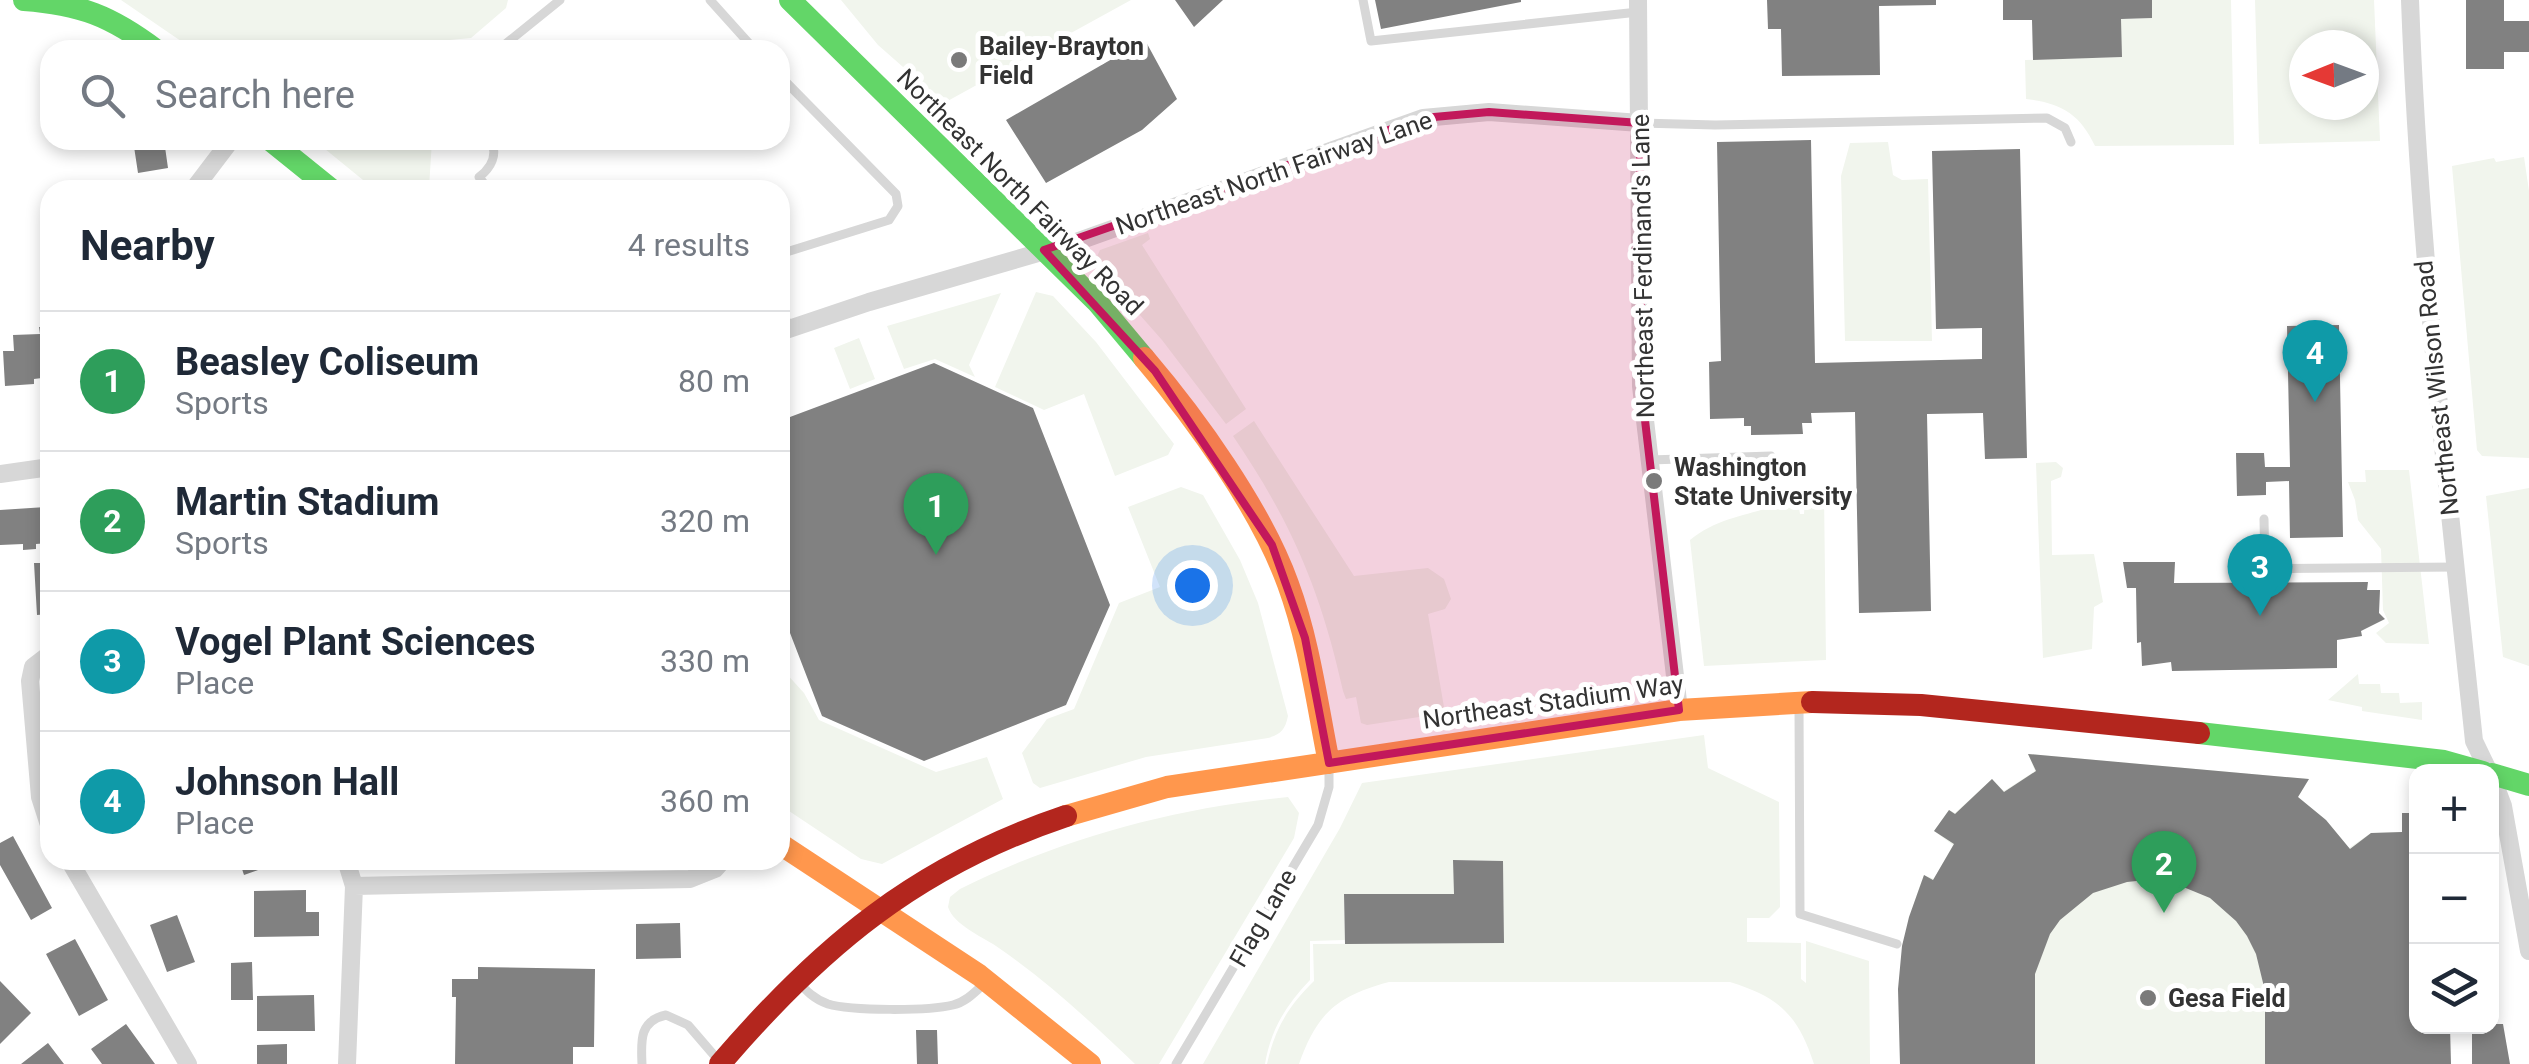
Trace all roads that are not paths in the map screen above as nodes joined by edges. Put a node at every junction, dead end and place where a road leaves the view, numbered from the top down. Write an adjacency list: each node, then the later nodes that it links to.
1 (24, 0): 8 (main road)
2 (560, 0): 9 (lane)
3 (710, 0): 10 (lane)
4 (790, 0): 20 (main road, Northeast North Fairway Road)
5 (1362, 0): 7 (lane)
6 (2410, 0): 28 (street, Northeast Wilson Road)
7 (1638, 6): 12 (street, Northeast Ferdinand's Lane)
8 (143, 40)
9 (510, 40)
10 (746, 40)
11 (790, 86): 21 (lane)
12 (1640, 123): 13 (lane, Northeast North Fairway Lane); 20 (street, Northeast North Fairway Lane); 24 (street, Northeast Ferdinand's Lane)
13 (2071, 142)
14 (222, 150): 17 (street)
15 (282, 150): 18 (main road)
16 (493, 150): 19 (lane)
17 (200, 180)
18 (320, 180)
19 (482, 180)
20 (1044, 250): 22 (street, Northeast North Fairway Lane); 34 (main road, Northeast North Fairway Road)
21 (790, 251)
22 (790, 328)
23 (1771, 456): 24 (lane)
24 (1650, 460): 33 (street, Northeast Ferdinand's Lane)
25 (40, 468): 26 (street)
26 (0, 474)
27 (2264, 518): 29 (lane)
28 (2456, 567): 29 (lane); 36 (street, Northeast Wilson Road)
29 (2264, 568): 30 (lane)
30 (2236, 569)
31 (40, 661): 39 (street)
32 (1799, 702): 33 (main road, Northeast Stadium Way); 35 (main road, Northeast Stadium Way); 47 (lane)
33 (1679, 710): 34 (main road, Northeast Stadium Way)
34 (1329, 764): 46 (main road, Northeast Stadium Way); 56 (lane, Flag Lane)
35 (2455, 764)
36 (2485, 764)
37 (2499, 776): 38 (main road, Northeast Stadium Way)
38 (2529, 785)
39 (40, 797)
40 (2499, 797): 48 (street, Northeast Wilson Road)
41 (790, 850): 46 (main road)
42 (74, 870): 51 (street)
43 (349, 870): 45 (street)
44 (710, 870): 45 (street)
45 (354, 886): 52 (street)
46 (880, 907): 49 (main road, Northeast Stadium Way); 50 (main road)
47 (1897, 944)
48 (2529, 951)
49 (795, 978): 50 (lane); 54 (main road, Northeast Stadium Way)
50 (987, 981): 55 (main road)
51 (188, 1064)
52 (347, 1064)
53 (642, 1064): 54 (lane)
54 (720, 1064)
55 (1090, 1064)
56 (1176, 1064)

